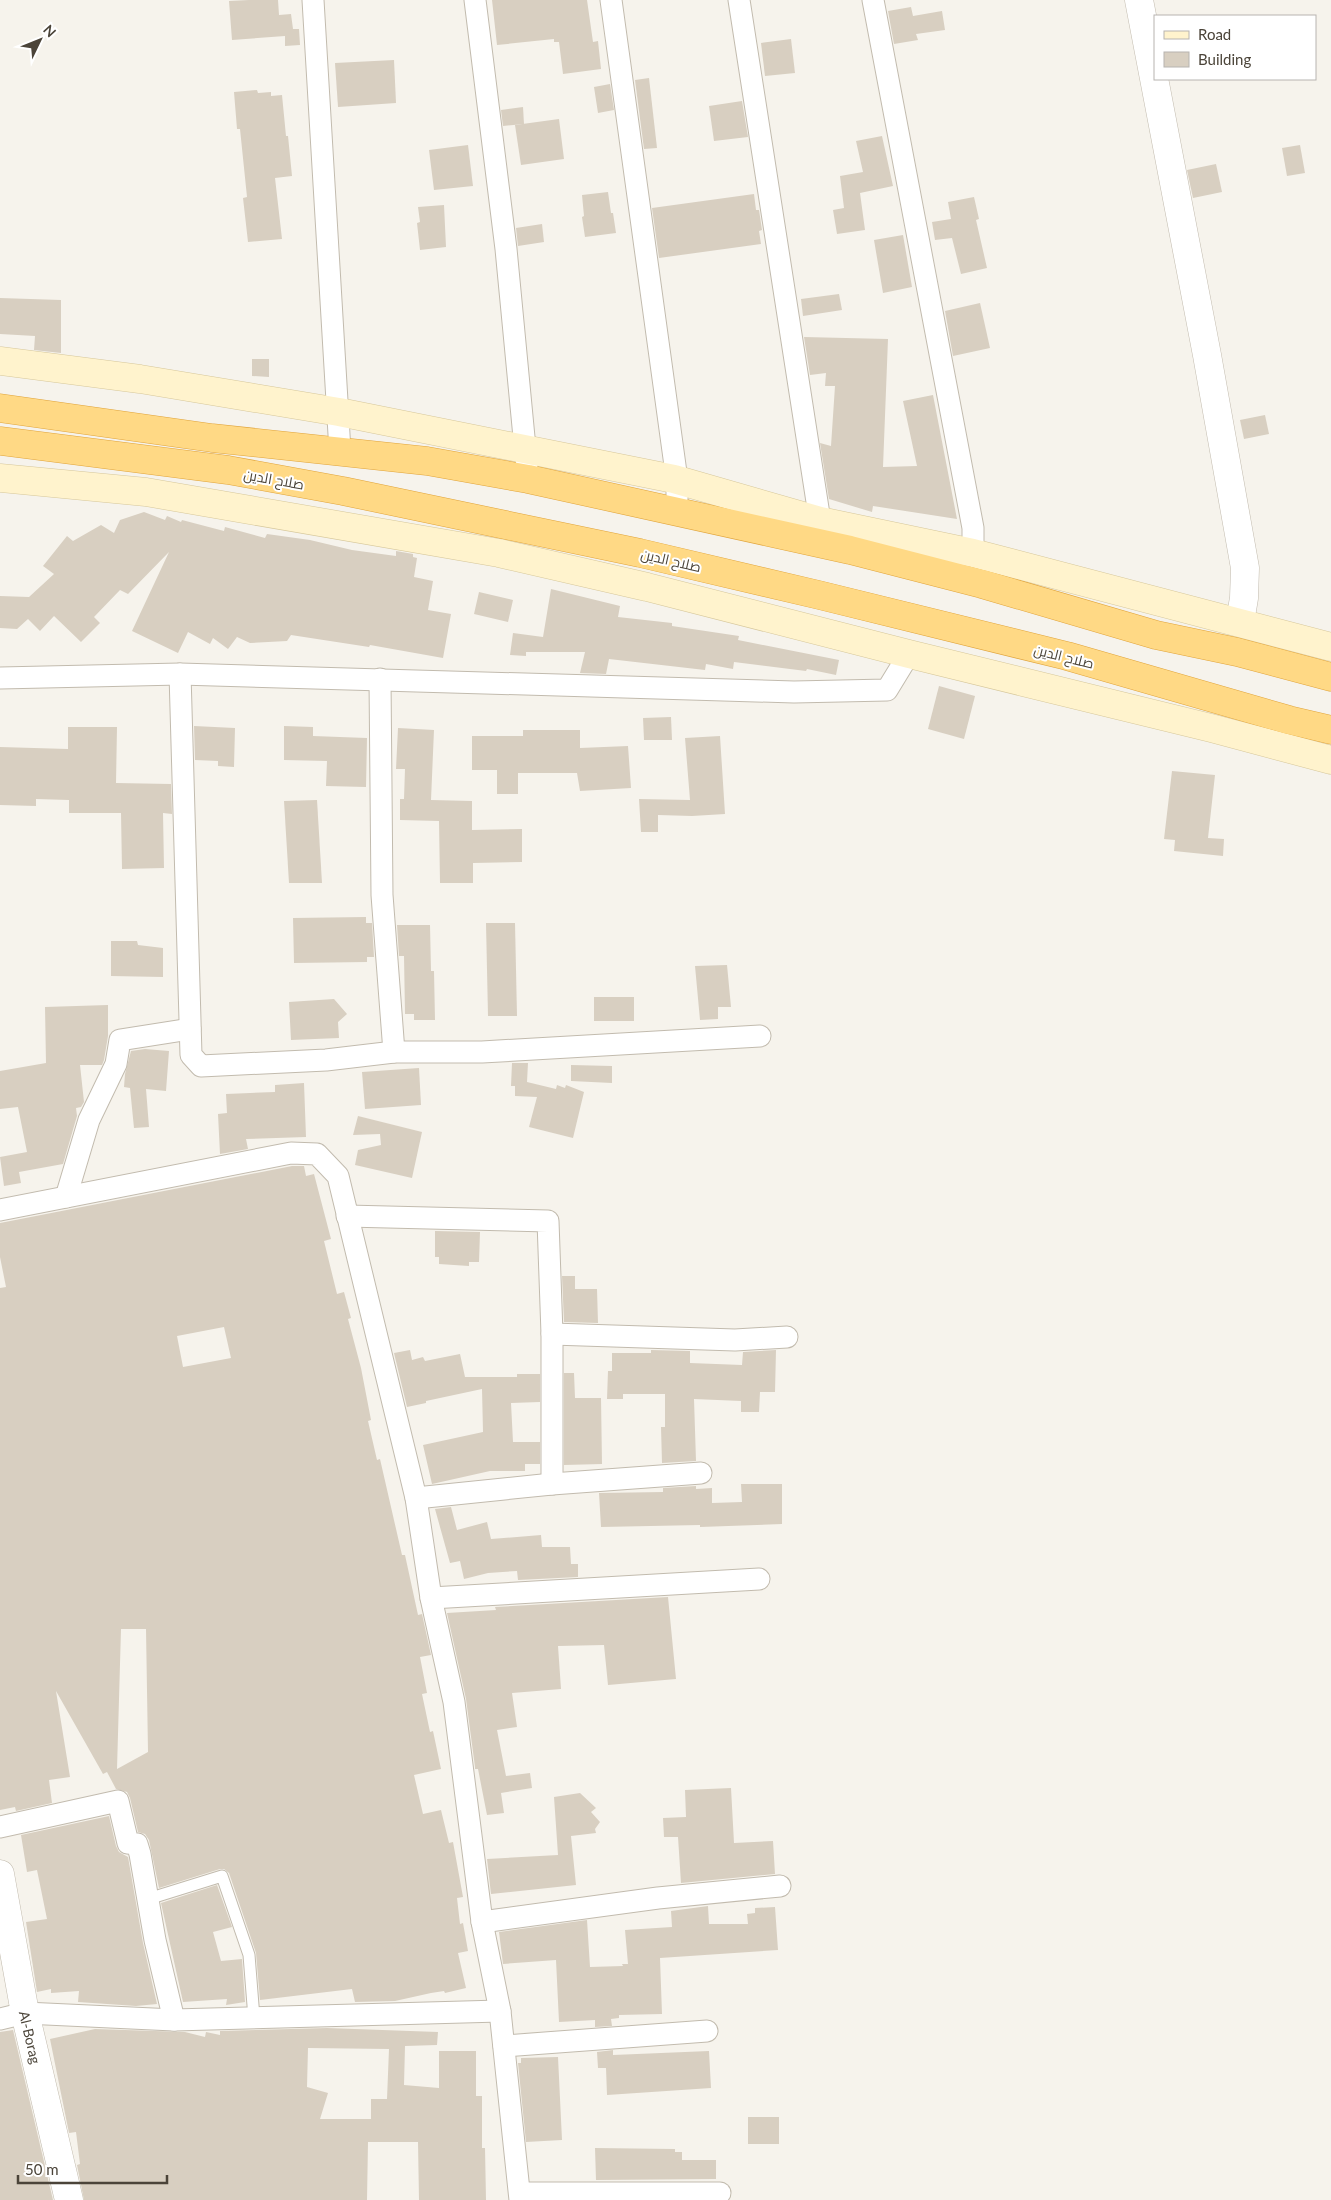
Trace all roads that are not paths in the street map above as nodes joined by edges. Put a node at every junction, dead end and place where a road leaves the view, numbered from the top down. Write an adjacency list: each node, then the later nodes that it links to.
1 (314, 0): 9 (street)
2 (475, 0): 11 (street)
3 (611, 0): 15 (street)
4 (739, 0): 17 (street)
5 (873, 0): 18 (street)
6 (1138, 0): 19 (street)
7 (0, 361): 9 (main road)
8 (0, 408): 12 (highway)
9 (339, 412): 11 (main road); 12 (street)
10 (0, 441): 26 (highway, صلاح الدين)
11 (524, 448): 14 (street); 15 (main road)
12 (340, 451): 14 (highway)
13 (0, 478): 21 (main road)
14 (528, 479): 16 (highway)
15 (677, 480): 16 (street); 17 (main road)
16 (677, 512): 23 (highway)
17 (820, 521): 18 (main road)
18 (973, 553): 19 (main road)
19 (1240, 622): 20 (main road)
20 (1331, 647)
21 (909, 654): 25 (street); 27 (main road)
22 (180, 674): 24 (street); 25 (street); 28 (street)
23 (1331, 677)
24 (0, 678)
25 (380, 679): 30 (street)
26 (1331, 730)
27 (1331, 760)
28 (190, 1029): 30 (street); 31 (street)
29 (760, 1036): 30 (street)
30 (394, 1052)
31 (66, 1197): 32 (street); 33 (street)
32 (0, 1210)
33 (347, 1216): 34 (street); 38 (street)
34 (552, 1334): 35 (street); 37 (street)
35 (787, 1337)
36 (700, 1473): 37 (street)
37 (552, 1484): 38 (street)
38 (416, 1498): 40 (street)
39 (759, 1579): 40 (street)
40 (431, 1598): 45 (street)
41 (0, 1827): 44 (street)
42 (0, 1874): 47 (street, Al-Borag)
43 (780, 1886): 45 (street)
44 (148, 1899): 48 (lane); 49 (street)
45 (482, 1922): 46 (street)
46 (500, 2010): 48 (street); 51 (street)
47 (13, 2016): 49 (street); 54 (street, Al-Borag)
48 (254, 2018): 49 (street)
49 (174, 2020)
50 (707, 2031): 51 (street)
51 (504, 2046): 53 (street)
52 (720, 2193): 53 (street)
53 (520, 2196)
54 (69, 2200)

